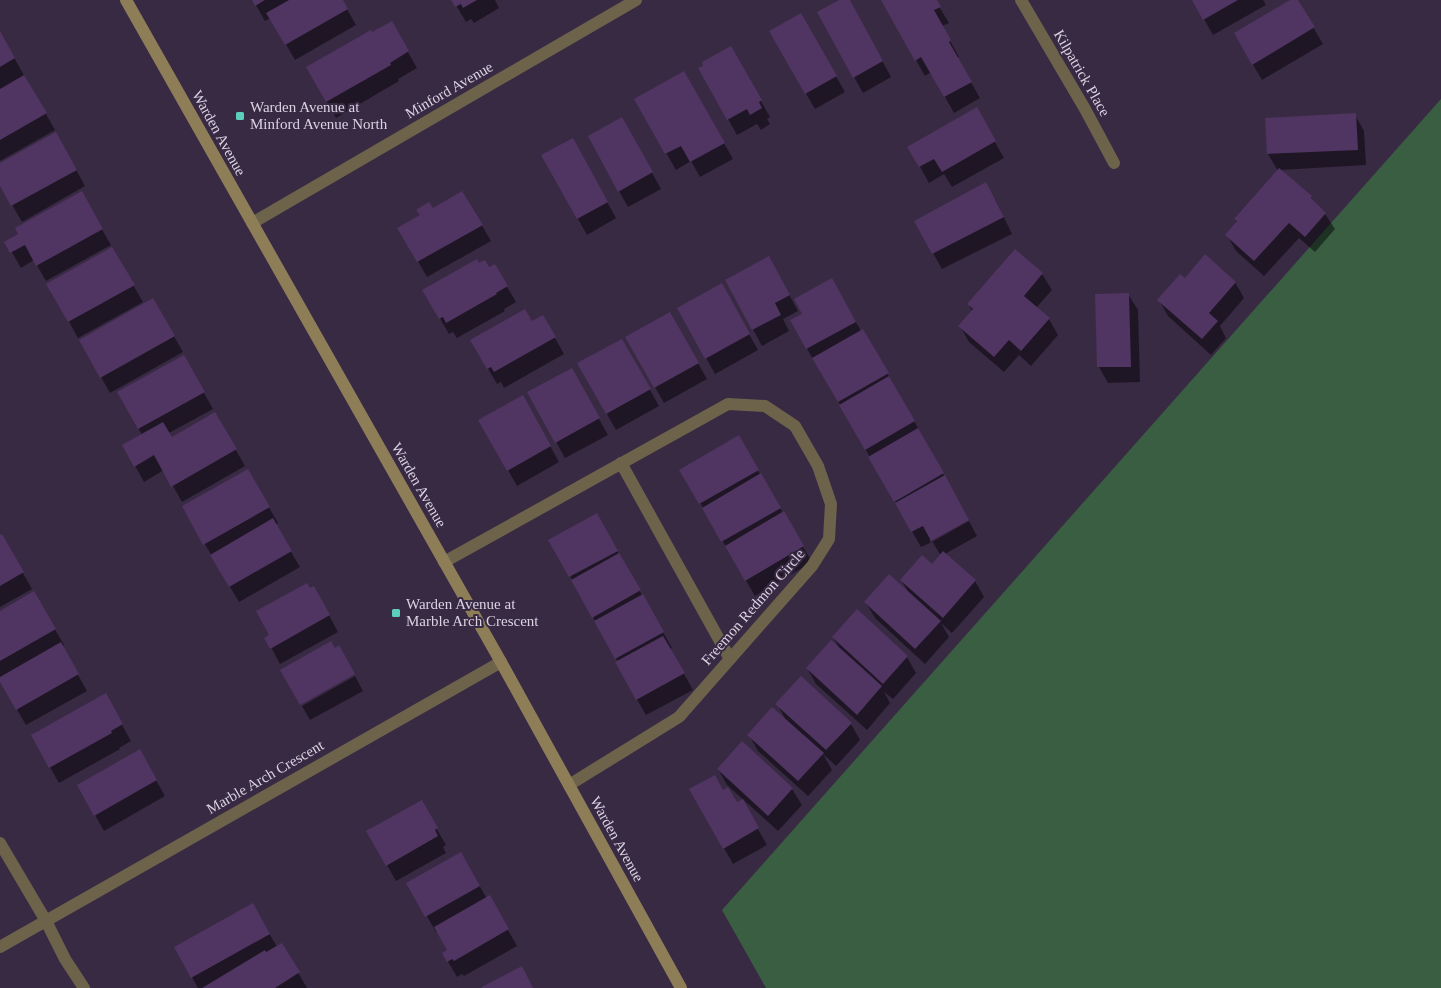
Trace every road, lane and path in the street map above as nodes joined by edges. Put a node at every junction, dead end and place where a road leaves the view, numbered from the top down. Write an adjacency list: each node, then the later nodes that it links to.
1 (126, 0): 5 (main road, Warden Avenue)
2 (636, 0): 5 (street, Minford Avenue)
3 (1021, 0): 4 (street, Kilpatrick Place)
4 (1114, 163)
5 (252, 223): 7 (main road, Warden Avenue)
6 (621, 463): 7 (street, Freemon Redmon Circle); 8 (street); 8 (street, Freemon Redmon Circle)
7 (444, 562): 9 (main road, Warden Avenue)
8 (730, 659): 10 (street, Freemon Redmon Circle)
9 (501, 662): 10 (main road, Warden Avenue); 12 (street, Marble Arch Crescent)
10 (569, 785): 15 (main road, Warden Avenue)
11 (0, 843): 12 (street)
12 (46, 921): 13 (street, Marble Arch Crescent); 14 (street)
13 (0, 947)
14 (84, 988)
15 (681, 988)

